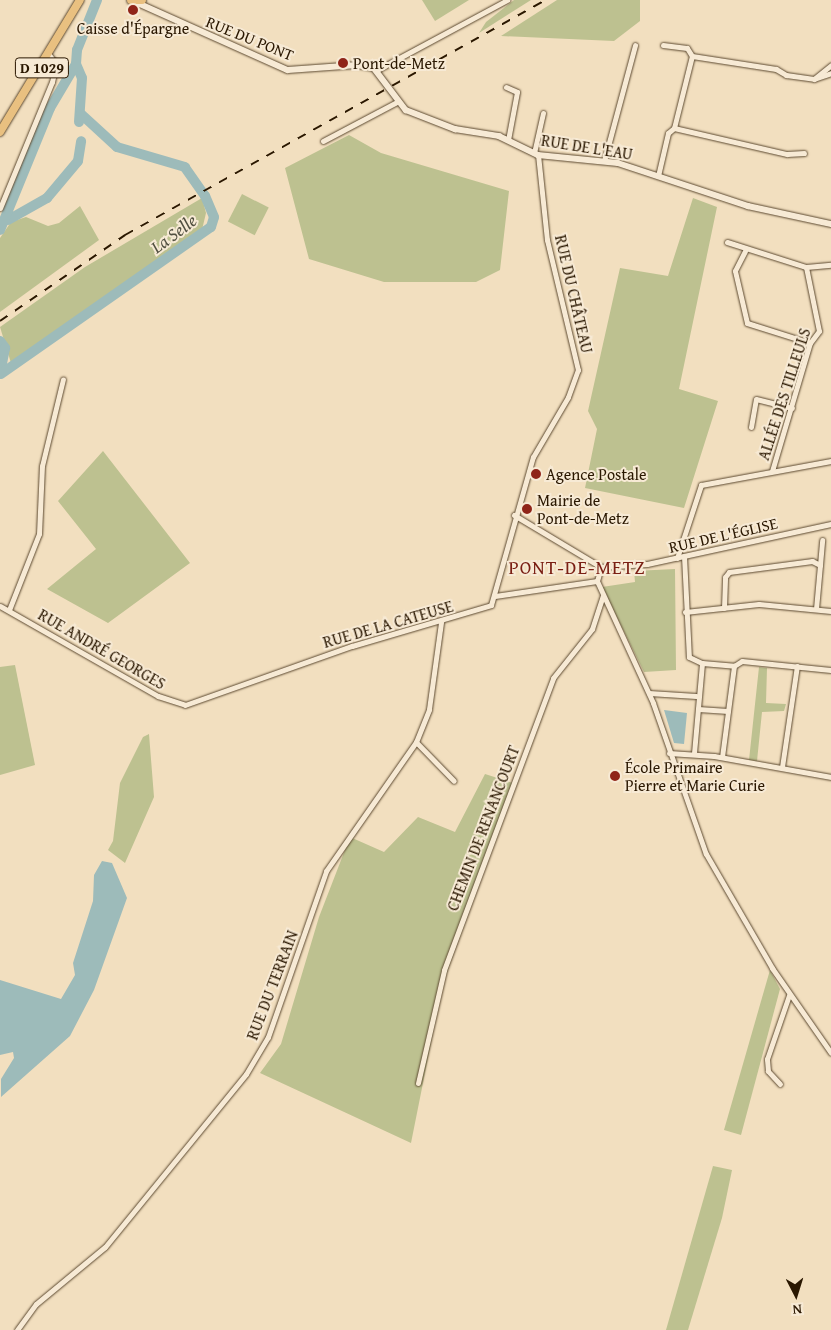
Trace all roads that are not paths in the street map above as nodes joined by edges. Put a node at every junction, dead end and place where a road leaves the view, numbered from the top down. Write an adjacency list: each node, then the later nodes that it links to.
1 (80, 0): 6 (main road, D 1029)
2 (507, 0): 9 (street)
3 (140, 2): 9 (street, RUE DU PONT)
4 (635, 45): 21 (street)
5 (663, 45): 7 (street)
6 (50, 56): 16 (main road, D 1029); 23 (street)
7 (692, 56): 11 (street); 15 (street)
8 (831, 65): 11 (street)
9 (377, 70): 13 (street, RUE DE L'EAU)
10 (831, 72): 11 (street)
11 (814, 79)
12 (506, 87): 17 (street)
13 (397, 102): 17 (street, RUE DE L'EAU); 18 (street)
14 (543, 112): 20 (street, RUE DU CHÂTEAU)
15 (674, 128): 19 (street); 22 (street)
16 (0, 132)
17 (508, 140): 20 (street, RUE DE L'EAU)
18 (323, 142)
19 (804, 153)
20 (536, 154): 21 (street, RUE DE L'EAU); 35 (street, RUE DU CHÂTEAU)
21 (604, 162): 22 (street, RUE DE L'EAU)
22 (658, 176): 24 (street, RUE DE L'EAU)
23 (0, 208)
24 (831, 225)
25 (727, 242): 26 (street)
26 (745, 251): 28 (street); 29 (street)
27 (831, 266): 28 (street)
28 (806, 267): 29 (street, ALLÉE DES TILLEULS)
29 (810, 343): 31 (street, ALLÉE DES TILLEULS)
30 (63, 379): 48 (street)
31 (792, 408): 32 (street); 34 (street, ALLÉE DES TILLEULS)
32 (751, 427)
33 (831, 461): 34 (street)
34 (772, 471): 39 (street)
35 (514, 515): 41 (street); 43 (street, RUE DU CHÂTEAU)
36 (831, 524): 38 (street, RUE DE L'ÉGLISE)
37 (822, 540): 40 (street)
38 (684, 556): 39 (street, RUE DE L'ÉGLISE); 50 (street)
39 (676, 558): 41 (street, RUE DE L'ÉGLISE)
40 (820, 566): 46 (street); 47 (street)
41 (601, 567): 42 (street)
42 (597, 581): 43 (street); 44 (street)
43 (495, 596): 51 (street, RUE DE LA CATEUSE)
44 (603, 596): 56 (street); 70 (street, CHEMIN DE RENANCOURT)
45 (0, 606): 48 (street, RUE ANDRÉ GEORGES)
46 (724, 608): 47 (street); 50 (street)
47 (816, 609): 49 (street)
48 (9, 610): 58 (street, RUE ANDRÉ GEORGES)
49 (831, 611)
50 (686, 612): 52 (street)
51 (441, 622): 58 (street, RUE DE LA CATEUSE); 61 (street, RUE DU TERRAIN)
52 (702, 663): 53 (street); 57 (street)
53 (734, 666): 54 (street); 60 (street)
54 (797, 666): 55 (street); 65 (street)
55 (831, 670)
56 (649, 693): 57 (street); 62 (street)
57 (696, 696): 59 (street)
58 (185, 705)
59 (698, 709): 60 (street); 63 (street)
60 (728, 711): 64 (street)
61 (416, 742): 67 (street); 72 (street, RUE DU TERRAIN)
62 (669, 753): 63 (street); 68 (street)
63 (694, 753): 64 (street)
64 (722, 757): 65 (street)
65 (782, 767): 66 (street)
66 (831, 777)
67 (454, 781)
68 (789, 995): 69 (street); 71 (street)
69 (831, 1053)
70 (418, 1083)
71 (780, 1084)
72 (17, 1330)

